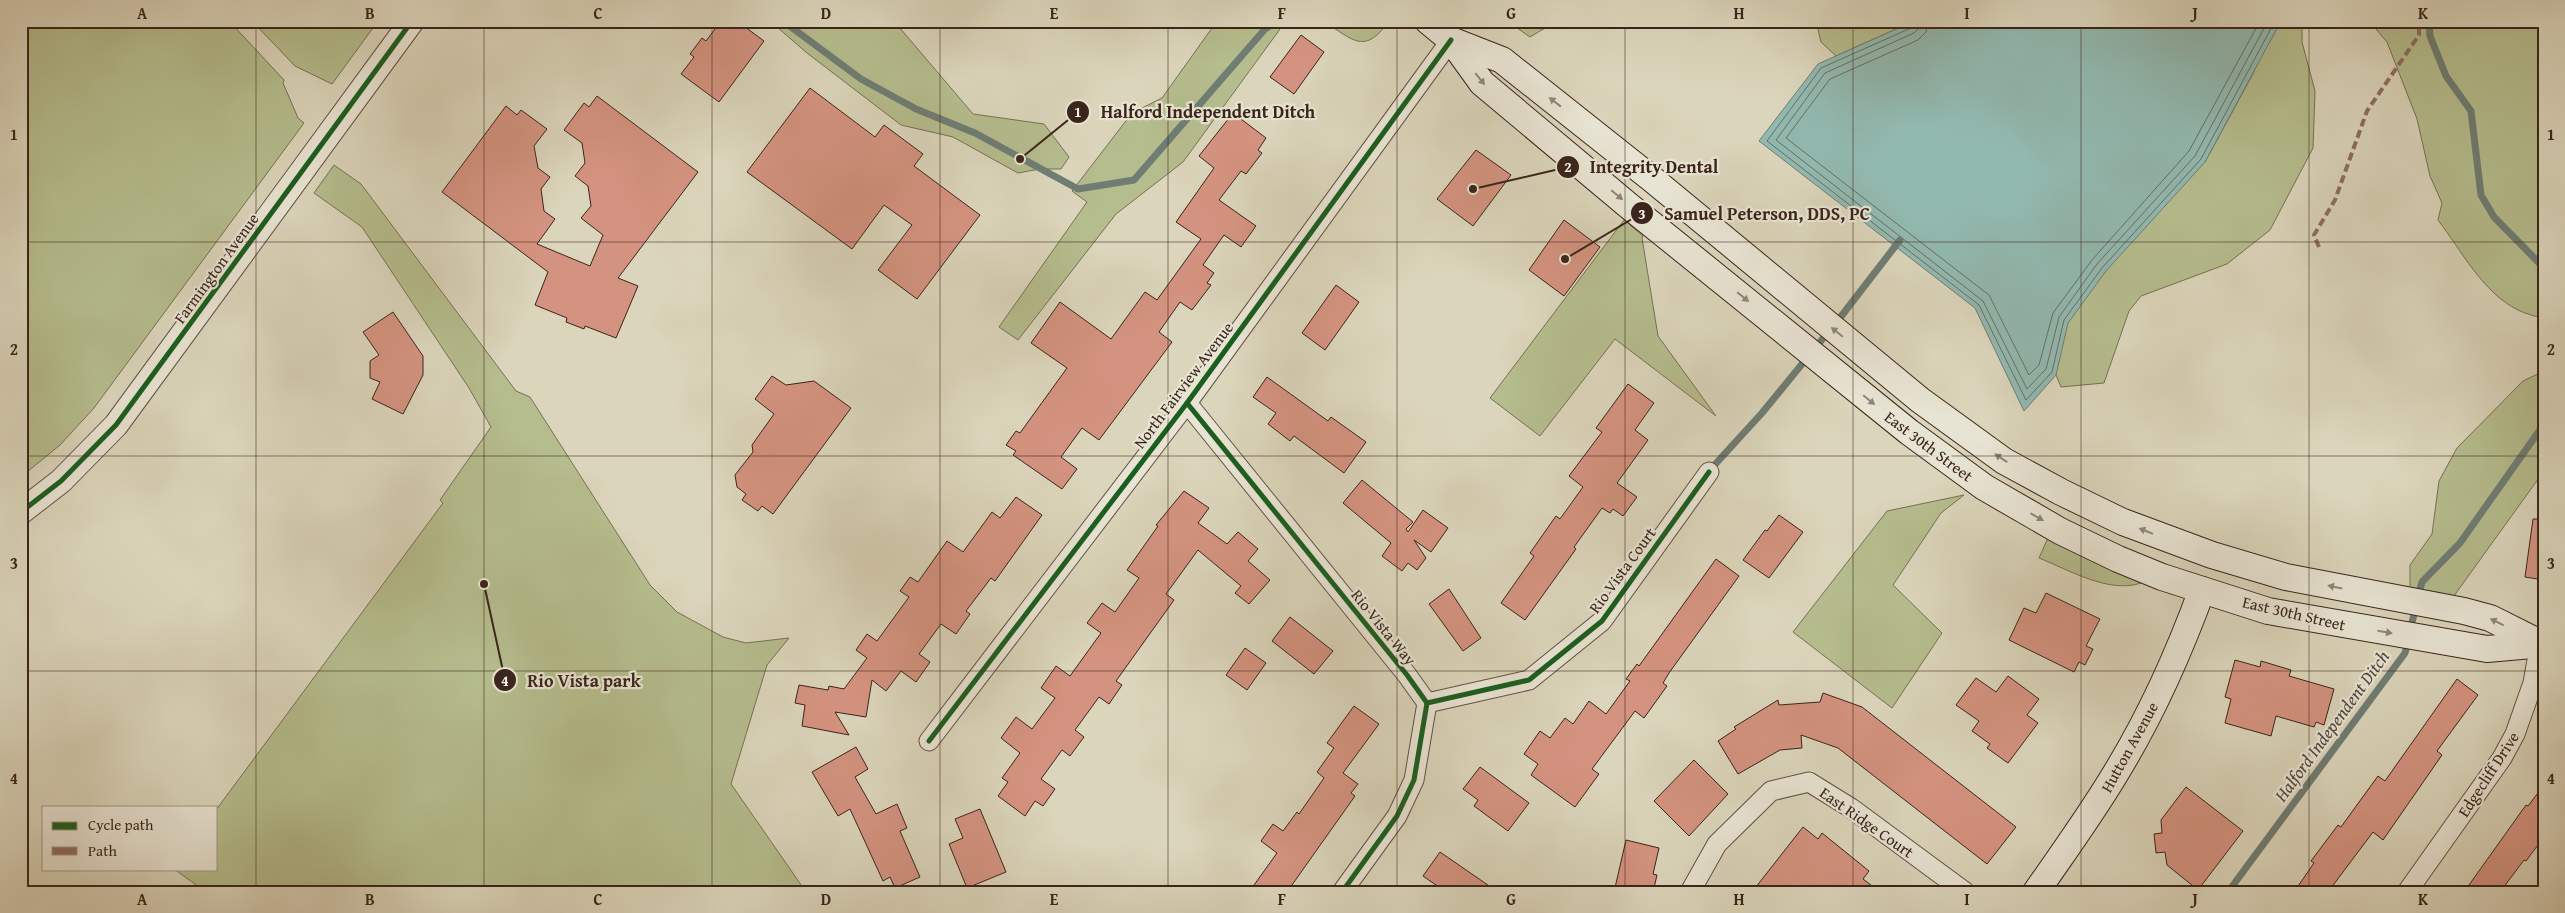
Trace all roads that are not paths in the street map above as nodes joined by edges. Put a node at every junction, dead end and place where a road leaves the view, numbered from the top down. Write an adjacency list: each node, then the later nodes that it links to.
1 (412, 21): 6 (street, Farmington Avenue)
2 (1428, 21): 3 (main road, East 30th Street)
3 (1451, 40): 4 (street, North Fairview Avenue); 7 (main road, one-way to 3); 8 (main road, East 30th Street, one-way to 8)
4 (1187, 403): 11 (street, Rio Vista Way); 12 (street, North Fairview Avenue)
5 (1709, 472): 11 (street, Rio Vista Court)
6 (21, 512)
7 (2176, 543): 8 (main road); 9 (main road, one-way to 7)
8 (2202, 590): 9 (main road); 10 (main road, East 30th Street, one-way to 10); 16 (main road, Hutton Avenue)
9 (2417, 602): 10 (main road, one-way to 9)
10 (2542, 644): 17 (street, Edgecliff Drive)
11 (1427, 703): 13 (street)
12 (929, 741)
13 (1342, 892)
14 (1690, 892): 15 (street, East Ridge Court)
15 (1965, 892)
16 (2036, 892)
17 (2408, 892)

